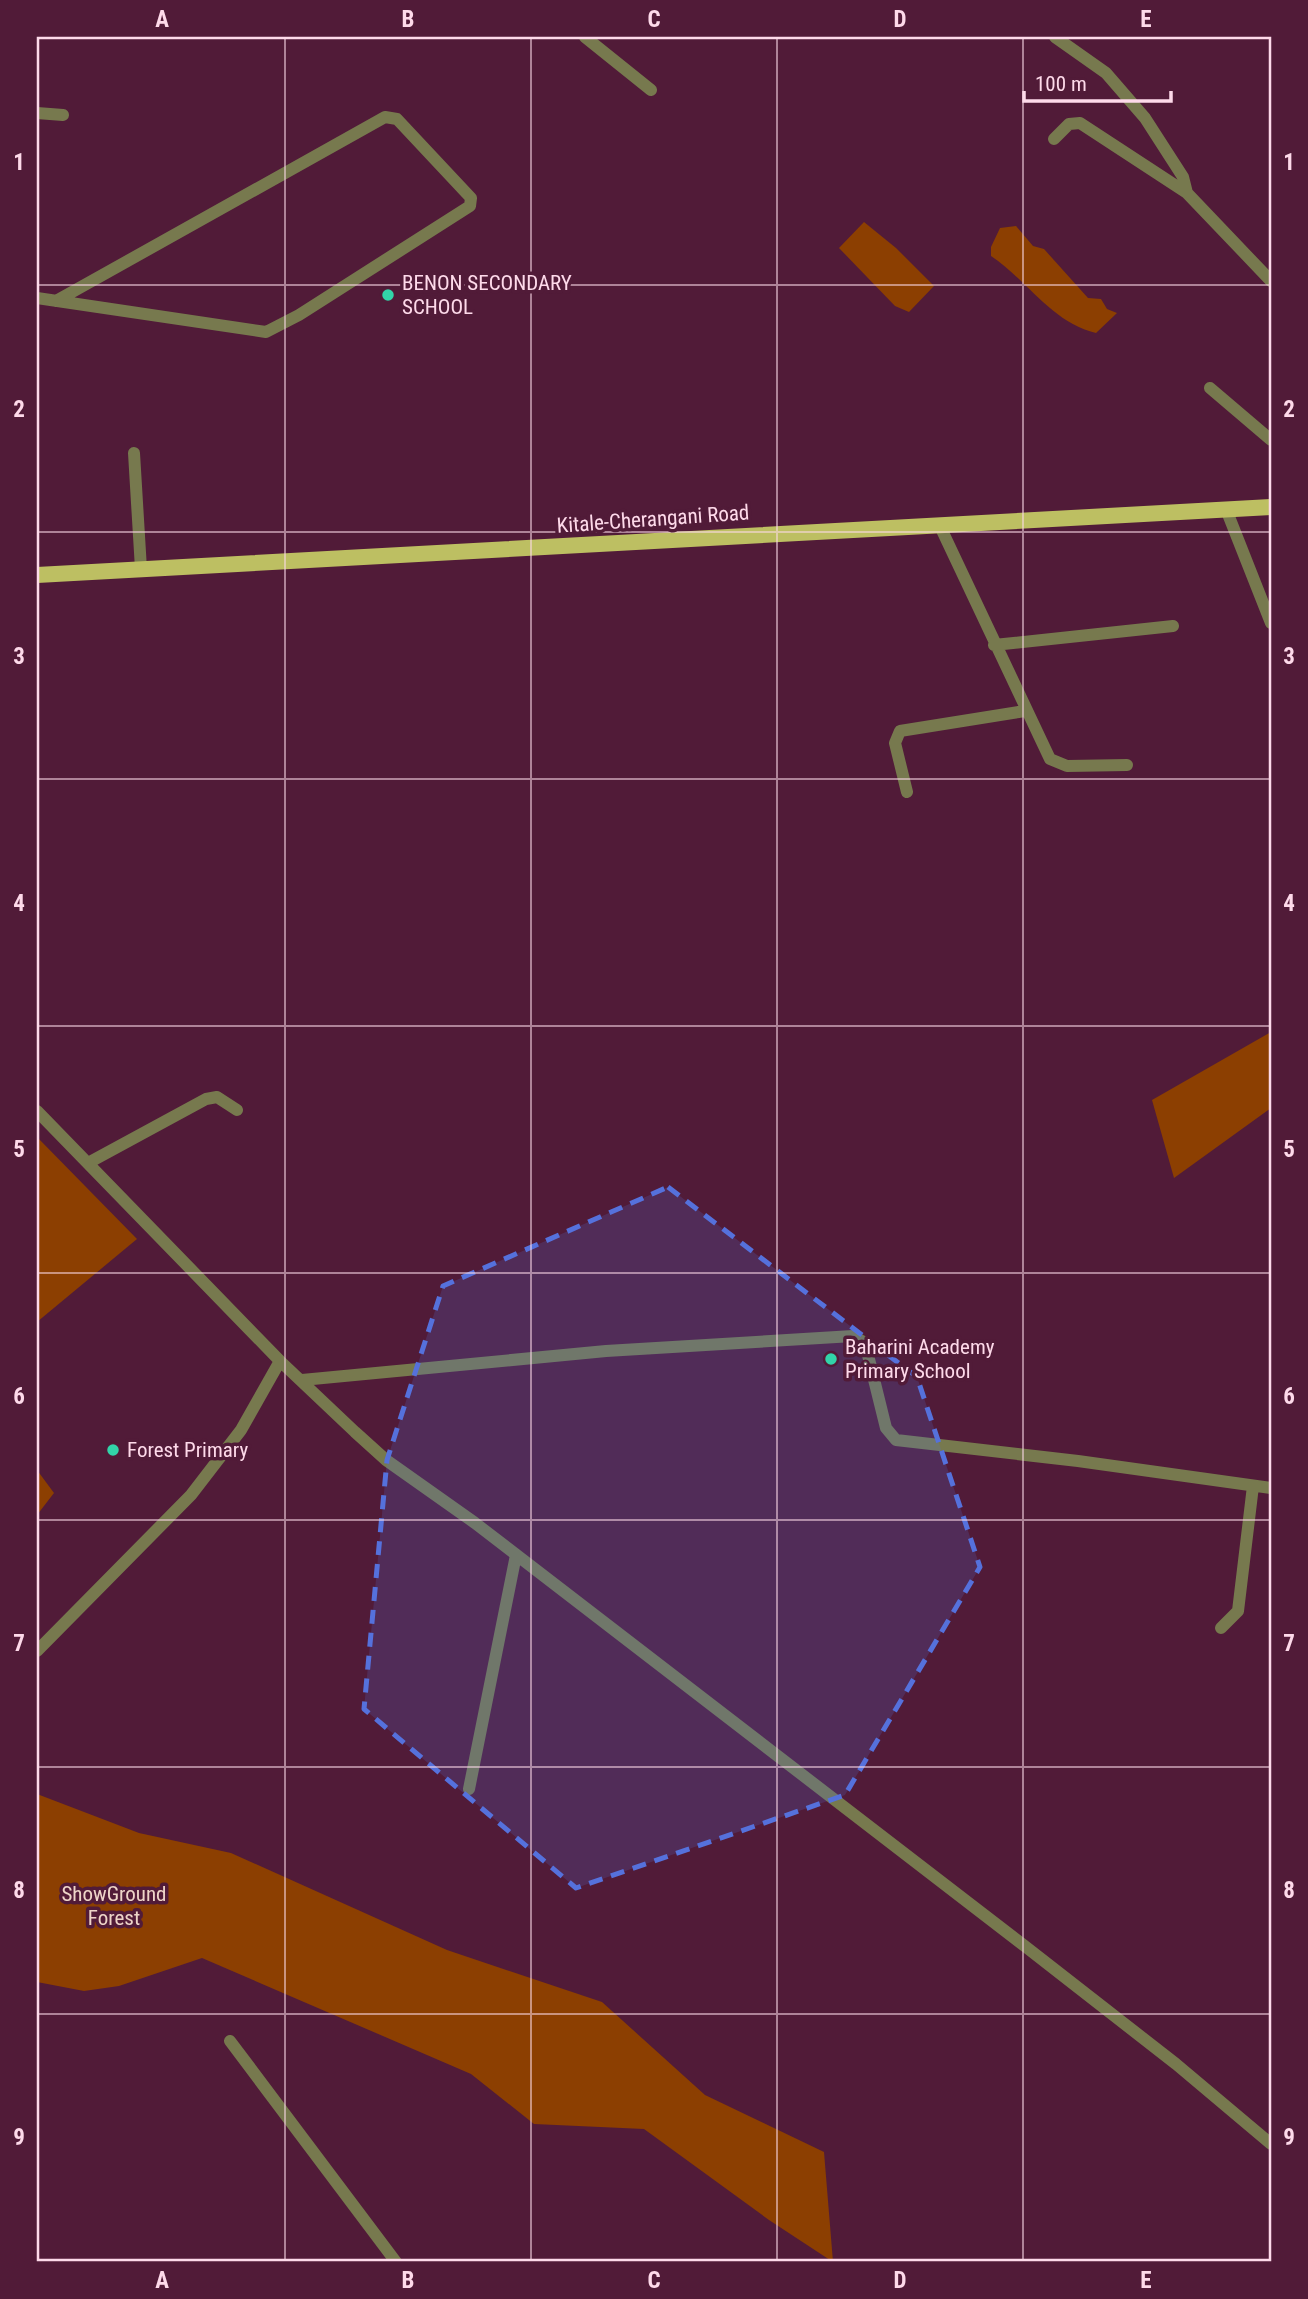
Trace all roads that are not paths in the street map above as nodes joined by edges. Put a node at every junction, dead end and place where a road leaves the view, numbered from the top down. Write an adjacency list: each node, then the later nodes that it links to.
1 (585, 37): 3 (street)
2 (1055, 37): 7 (street)
3 (651, 90)
4 (37, 113): 5 (street)
5 (63, 115)
6 (1054, 139): 7 (street)
7 (1186, 193): 8 (street)
8 (1271, 281)
9 (37, 298): 10 (street)
10 (56, 301): 10 (street)
11 (1210, 388): 12 (street)
12 (1271, 440)
13 (134, 453): 17 (street)
14 (1271, 507): 15 (main road, Kitale-Cherangani Road)
15 (1226, 509): 16 (main road, Kitale-Cherangani Road); 19 (street)
16 (939, 524): 17 (main road, Kitale-Cherangani Road); 21 (street)
17 (141, 569): 18 (main road, Kitale-Cherangani Road)
18 (37, 575)
19 (1271, 623)
20 (1173, 626): 21 (street)
21 (993, 645): 22 (street)
22 (1025, 711): 23 (street); 24 (street)
23 (1127, 765)
24 (907, 792)
25 (237, 1110): 27 (street)
26 (37, 1111): 27 (street)
27 (88, 1163): 28 (street)
28 (279, 1361): 29 (street); 34 (street)
29 (302, 1380): 30 (street); 32 (street)
30 (1252, 1486): 31 (street); 33 (street)
31 (1271, 1488)
32 (516, 1555): 35 (street); 37 (street)
33 (1221, 1628)
34 (37, 1651)
35 (469, 1789)
36 (230, 2041): 38 (street)
37 (1271, 2144)
38 (396, 2262)

